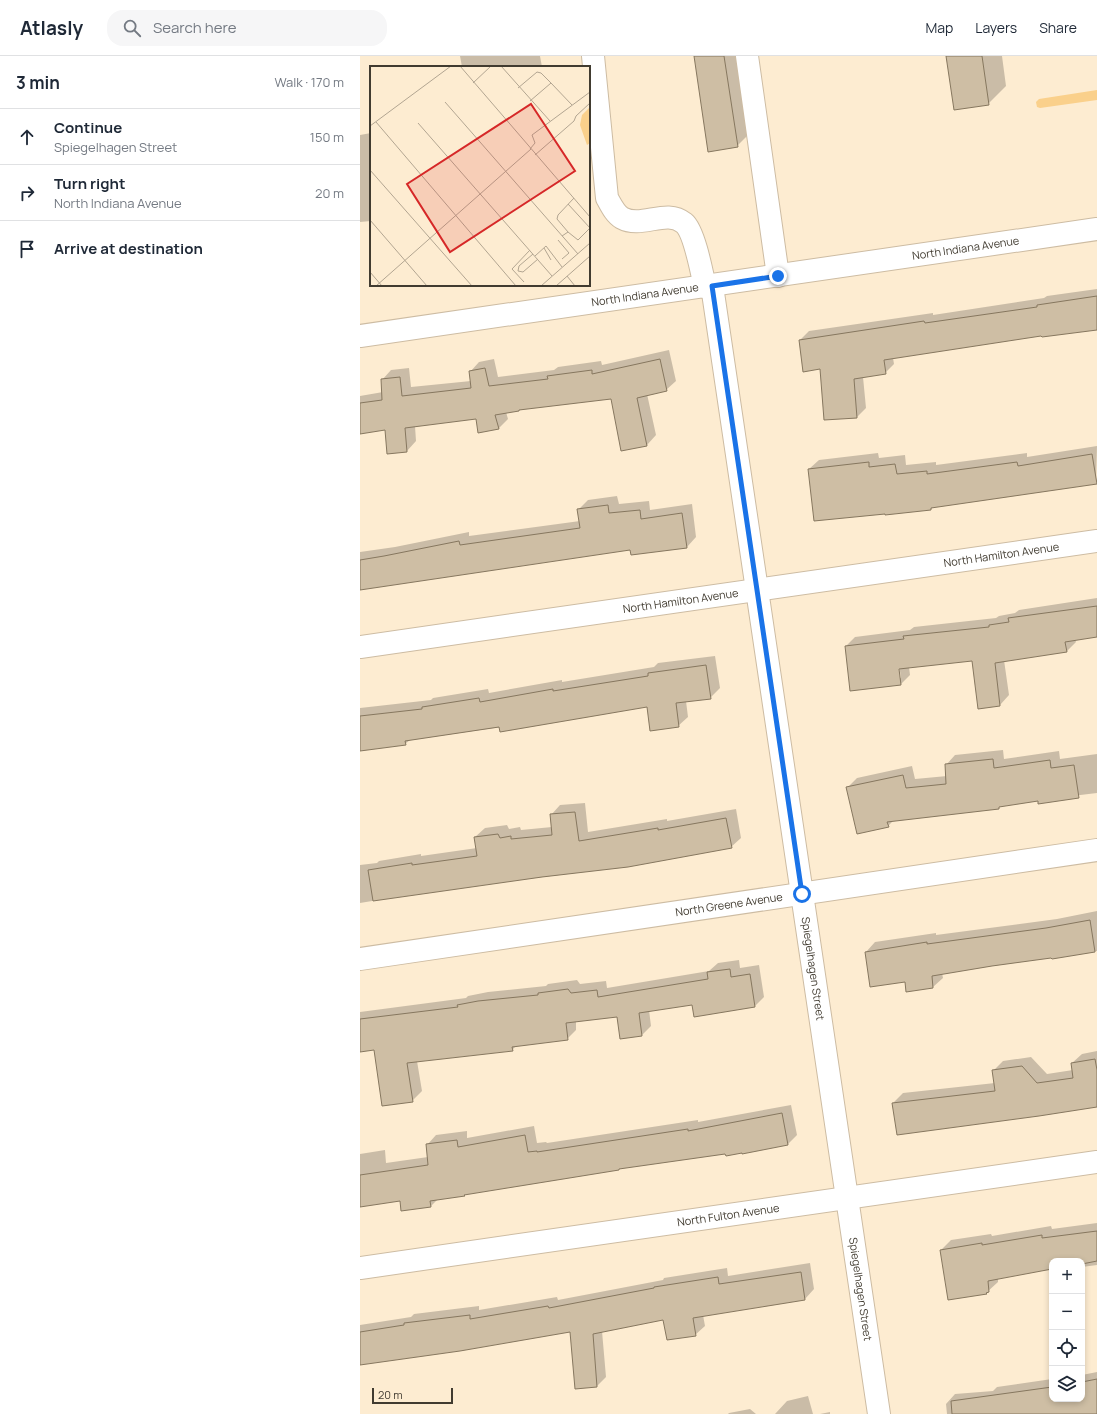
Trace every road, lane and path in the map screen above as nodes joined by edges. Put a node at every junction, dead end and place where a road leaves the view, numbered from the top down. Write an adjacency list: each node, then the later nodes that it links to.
1 (593, 56): 5 (street, Spiegelhagen Street)
2 (747, 56): 4 (street)
3 (1097, 229): 4 (street, North Indiana Avenue)
4 (778, 276): 5 (street, North Indiana Avenue)
5 (709, 286): 6 (street, North Indiana Avenue); 8 (street, Spiegelhagen Street)
6 (360, 336)
7 (1097, 541): 8 (street, North Hamilton Avenue)
8 (757, 589): 9 (street, North Hamilton Avenue); 11 (street, Spiegelhagen Street)
9 (360, 647)
10 (1097, 850): 11 (street, North Greene Avenue)
11 (802, 894): 12 (street, North Greene Avenue); 14 (street, Spiegelhagen Street)
12 (360, 958)
13 (1097, 1162): 14 (street, North Fulton Avenue)
14 (847, 1198): 15 (street, North Fulton Avenue); 16 (street, Spiegelhagen Street)
15 (360, 1268)
16 (879, 1414)

